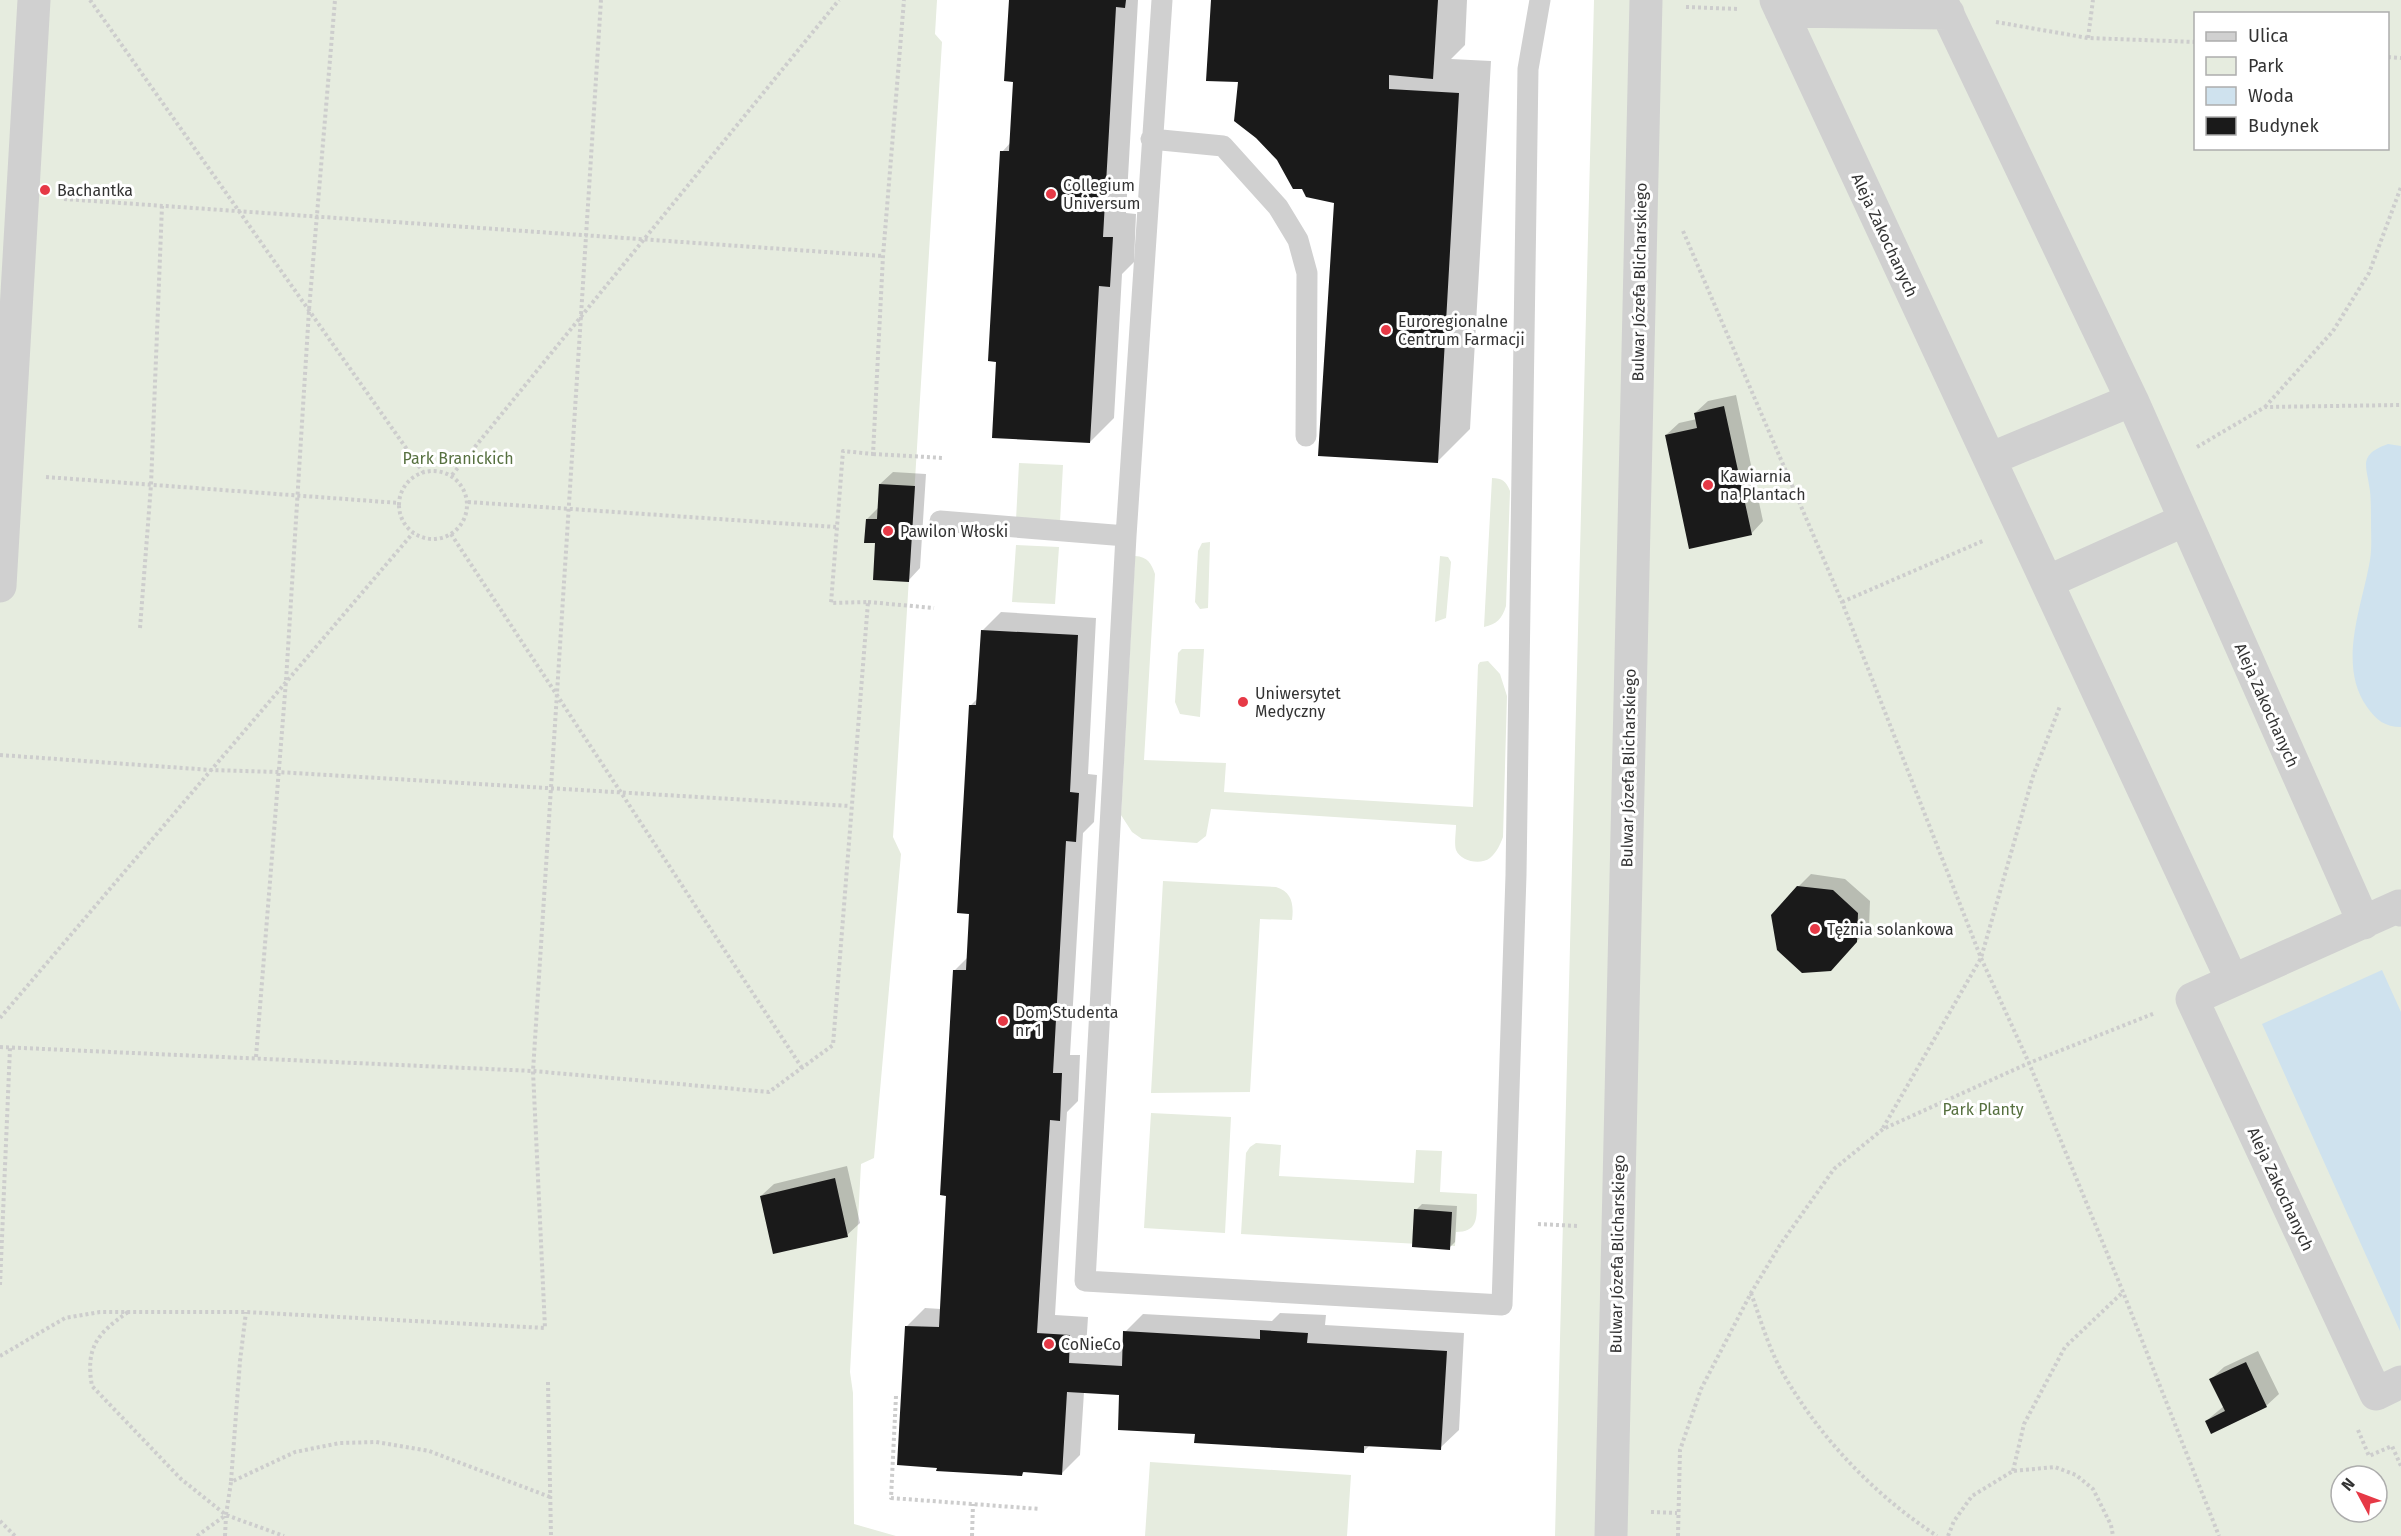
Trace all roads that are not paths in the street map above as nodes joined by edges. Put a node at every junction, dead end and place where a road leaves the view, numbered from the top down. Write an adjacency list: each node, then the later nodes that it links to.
1 (34, 0): 8 (street)
2 (1162, 0): 7 (lane)
3 (1540, 0): 15 (lane)
4 (1646, 2): 22 (street, Bulwar Józefa Blicharskiego)
5 (1778, 5): 6 (street); 11 (street, Aleja Zakochanych)
6 (1944, 7): 9 (street, Aleja Zakochanych)
7 (1151, 140): 10 (lane); 15 (lane)
8 (11, 195): 12 (street)
9 (2132, 400): 11 (street); 13 (street, Aleja Zakochanych)
10 (1306, 436)
11 (1990, 459): 16 (street, Aleja Zakochanych)
12 (3, 474): 17 (street)
13 (2185, 520): 16 (street); 19 (street, Aleja Zakochanych)
14 (940, 521): 15 (lane)
15 (1126, 536)
16 (2047, 582): 20 (street, Aleja Zakochanych)
17 (0, 586)
18 (2401, 910): 19 (street)
19 (2364, 923): 20 (street)
20 (2232, 980): 21 (street, Aleja Zakochanych)
21 (2401, 1382)
22 (1611, 1536)

